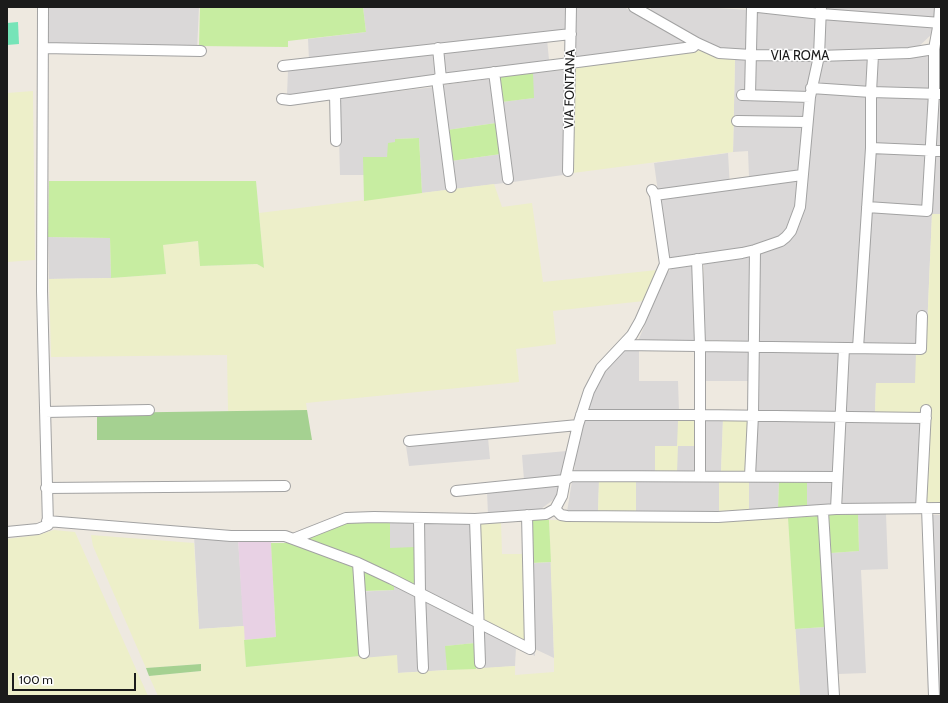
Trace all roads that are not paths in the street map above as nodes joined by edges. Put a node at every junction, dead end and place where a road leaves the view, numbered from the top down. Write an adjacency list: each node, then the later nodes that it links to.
1 (42, 7): 12 (street)
2 (571, 7): 10 (street, VIA FONTANA)
3 (634, 7): 7 (street, VIA ROMA)
4 (752, 7): 16 (street)
5 (758, 7): 8 (street)
6 (940, 7): 9 (street)
7 (645, 10): 11 (street, VIA ROMA)
8 (821, 10): 9 (street); 18 (street)
9 (940, 22): 15 (street)
10 (571, 34): 13 (street); 19 (street, VIA FONTANA)
11 (697, 43): 16 (street, VIA ROMA); 19 (street)
12 (43, 48): 14 (street); 48 (street)
13 (438, 48): 20 (street); 22 (street)
14 (201, 51)
15 (938, 51): 17 (street, VIA ROMA); 25 (street)
16 (751, 55): 18 (street, VIA ROMA); 23 (street)
17 (873, 55): 18 (street, VIA ROMA); 24 (street)
18 (819, 56): 23 (street)
19 (570, 63): 21 (street); 33 (street, VIA FONTANA)
20 (283, 66)
21 (494, 72): 22 (street); 35 (street)
22 (439, 79): 26 (street); 36 (street)
23 (811, 92): 24 (street); 29 (street)
24 (871, 92): 25 (street); 31 (street)
25 (938, 93): 32 (street)
26 (335, 94): 27 (street); 30 (street)
27 (282, 99)
28 (737, 121): 29 (street)
29 (808, 122): 34 (street)
30 (336, 141)
31 (872, 148): 32 (street); 37 (street)
32 (936, 151): 37 (street)
33 (568, 171)
34 (802, 175): 38 (street); 40 (street)
35 (508, 179)
36 (451, 187)
37 (867, 207): 46 (street)
38 (755, 250): 39 (street); 44 (street)
39 (698, 259): 40 (street); 43 (street)
40 (665, 264): 42 (street)
41 (922, 316): 46 (street)
42 (623, 345): 43 (street); 52 (street)
43 (700, 345): 44 (street); 49 (street)
44 (754, 346): 45 (street); 50 (street)
45 (844, 348): 46 (street); 51 (street)
46 (858, 348)
47 (149, 410): 48 (street)
48 (45, 412): 59 (street)
49 (700, 415): 50 (street); 52 (street); 54 (street)
50 (752, 416): 51 (street); 55 (street)
51 (841, 416): 56 (street); 61 (street)
52 (579, 420): 53 (street); 57 (street)
53 (409, 441)
54 (700, 475): 55 (street); 57 (street)
55 (750, 476): 56 (street)
56 (837, 477): 64 (street)
57 (565, 480): 60 (street); 63 (street)
58 (284, 486): 59 (street)
59 (46, 488): 69 (street)
60 (456, 490)
61 (924, 508): 62 (street); 64 (street); 79 (street)
62 (941, 508)
63 (555, 509): 65 (street); 66 (street)
64 (836, 510): 65 (street)
65 (823, 511): 78 (street)
66 (527, 515): 68 (street); 74 (street)
67 (419, 519): 68 (street); 71 (street); 73 (street)
68 (475, 519): 74 (street)
69 (47, 523): 70 (street); 71 (street)
70 (7, 532)
71 (293, 539): 72 (street)
72 (358, 563): 73 (street); 75 (street)
73 (420, 593): 74 (street); 77 (street)
74 (479, 624): 76 (street)
75 (364, 653)
76 (480, 663)
77 (423, 668)
78 (834, 696)
79 (934, 696)

